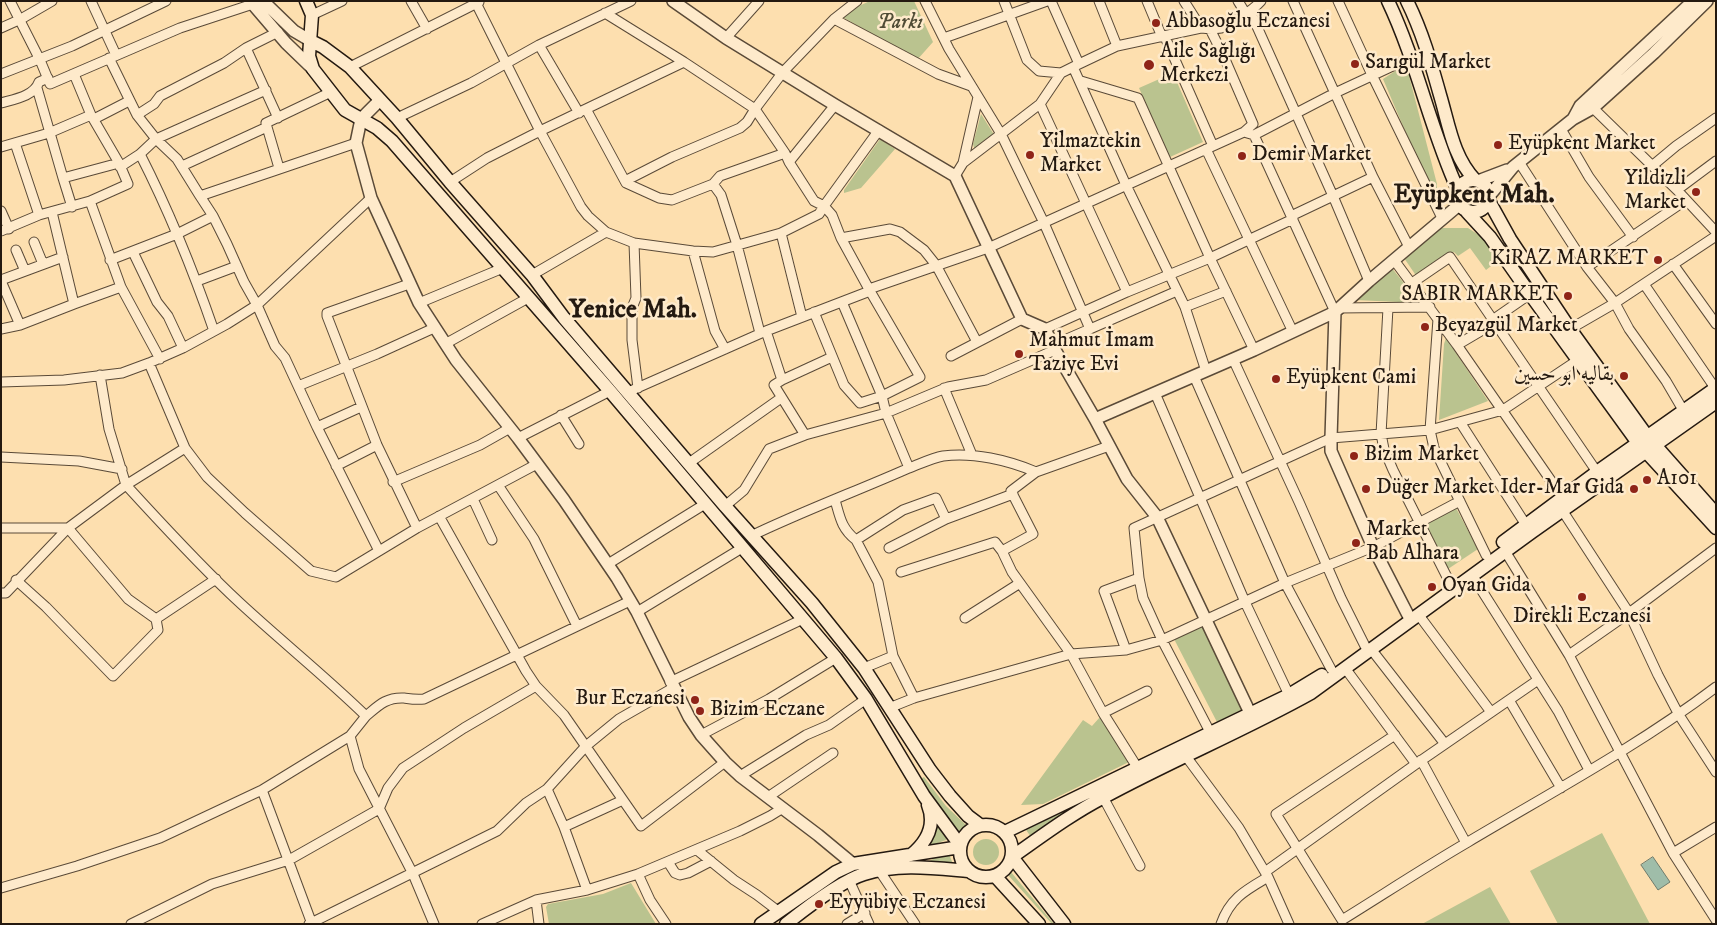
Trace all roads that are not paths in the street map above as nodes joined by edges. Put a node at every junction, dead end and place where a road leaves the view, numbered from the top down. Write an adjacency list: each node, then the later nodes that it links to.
1 (10, 1): 33 (street)
2 (52, 1): 33 (street)
3 (92, 1): 37 (street)
4 (166, 1): 37 (street)
5 (306, 1): 30 (main road)
6 (342, 1): 30 (street)
7 (411, 1): 35 (street)
8 (631, 1): 29 (street)
9 (673, 1): 40 (street)
10 (759, 1): 40 (street)
11 (925, 1): 41 (street)
12 (1004, 1): 31 (street)
13 (1049, 1): 31 (street); 51 (street)
14 (1099, 1): 44 (street)
15 (1147, 1): 39 (street)
16 (1184, 1): 36 (street)
17 (1238, 1): 28 (street)
18 (1261, 1): 28 (street)
19 (1293, 1): 65 (street)
20 (1338, 1): 58 (street)
21 (1388, 1): 47 (main road)
22 (1407, 1): 109 (main road)
23 (1693, 1): 82 (street)
24 (1707, 1): 72 (street)
25 (255, 2): 38 (street); 42 (street); 46 (street)
26 (477, 2): 35 (street); 50 (street)
27 (855, 2): 32 (street)
28 (1248, 12): 36 (street); 75 (street)
29 (605, 13): 43 (street); 49 (street)
30 (312, 15): 42 (main road)
31 (1010, 15): 41 (street); 55 (street)
32 (834, 18): 54 (street); 61 (street)
33 (20, 19): 34 (street); 48 (street)
34 (1, 28)
35 (426, 29): 52 (street)
36 (1206, 29): 39 (street); 87 (street)
37 (105, 31): 46 (street); 48 (street)
38 (278, 32): 45 (street); 53 (street)
39 (1163, 37): 44 (street); 95 (street)
40 (726, 38): 54 (street)
41 (944, 38): 61 (street)
42 (311, 40): 52 (main road); 53 (main road)
43 (539, 45): 50 (street); 74 (street)
44 (1117, 46): 51 (street)
45 (246, 48): 63 (street); 76 (street)
46 (112, 57): 57 (street); 68 (street)
47 (1412, 57): 58 (street); 114 (main road)
48 (40, 60): 56 (street); 59 (street)
49 (684, 62): 73 (street); 74 (street)
50 (506, 63): 79 (street); 86 (street)
51 (1076, 65): 55 (street); 60 (street)
52 (350, 67): 67 (main road)
53 (313, 69): 64 (main road)
54 (783, 72): 71 (street); 73 (street)
55 (1061, 73): 70 (street)
56 (1, 74)
57 (74, 74): 59 (street); 77 (street)
58 (1372, 75): 65 (street); 131 (street)
59 (48, 78): 62 (street)
60 (1081, 81): 103 (street); 113 (street)
61 (971, 86): 66 (street)
62 (37, 88): 69 (street); 88 (street)
63 (266, 90): 78 (street); 91 (street)
64 (331, 92): 78 (street); 81 (main road)
65 (1335, 93): 75 (street); 107 (street)
66 (978, 97): 89 (street); 99 (street)
67 (380, 100): 79 (main road); 81 (street)
68 (129, 101): 76 (street); 77 (street)
69 (1, 103)
70 (1040, 104): 89 (street); 122 (street)
71 (835, 105): 85 (street); 97 (street)
72 (1593, 108): 82 (street); 104 (street)
73 (755, 109): 97 (street); 110 (street)
74 (582, 111): 86 (street); 110 (street)
75 (1296, 113): 90 (street); 117 (street)
76 (137, 115): 91 (street)
77 (92, 117): 88 (street); 100 (street)
78 (278, 118): 83 (street)
79 (396, 118): 111 (main road)
80 (1716, 118): 104 (street)
81 (361, 119): 93 (street); 159 (main road)
82 (1573, 119): 84 (street)
83 (266, 127): 102 (street); 105 (street)
84 (1561, 129): 101 (street); 139 (street)
85 (878, 130): 106 (street); 123 (street)
86 (540, 131): 111 (street); 134 (street)
87 (1244, 132): 90 (street); 95 (street)
88 (49, 133): 92 (street); 108 (street)
89 (1001, 134): 99 (street); 132 (street)
90 (1254, 135): 130 (street)
91 (156, 139): 96 (street); 102 (street)
92 (15, 142): 94 (street); 128 (street)
93 (356, 143): 105 (street); 118 (street)
94 (1, 147)
95 (1210, 147): 103 (street); 141 (street)
96 (140, 154): 100 (street); 137 (street)
97 (787, 158): 112 (street); 123 (street)
98 (1716, 161): 115 (street)
99 (963, 163): 106 (street)
100 (120, 164): 108 (street); 121 (street)
101 (1516, 165): 109 (street); 119 (street); 158 (street)
102 (182, 166): 116 (street)
103 (1168, 166): 113 (street); 151 (street)
104 (1652, 166): 115 (street)
105 (279, 168): 116 (street)
106 (954, 176): 146 (street)
107 (1373, 177): 117 (street); 145 (street)
108 (63, 178): 124 (street)
109 (1476, 180): 114 (main road); 119 (main road)
110 (625, 181): 112 (street)
111 (450, 182): 162 (main road)
112 (713, 184): 144 (street)
113 (1126, 185): 122 (street); 161 (street)
114 (1458, 190): 125 (main road)
115 (1677, 190): 120 (street)
116 (200, 196): 129 (street)
117 (1333, 196): 130 (street); 165 (street)
118 (372, 198): 167 (street); 180 (street)
119 (1490, 198): 125 (main road); 197 (main road)
120 (1686, 200): 136 (street); 139 (street)
121 (90, 201): 124 (street); 152 (street)
122 (1086, 204): 132 (street); 173 (street)
123 (824, 206): 135 (street); 140 (street)
124 (72, 207): 127 (street)
125 (1463, 208): 131 (street); 174 (main road)
126 (1, 211): 133 (street)
127 (52, 212): 128 (street); 150 (street)
128 (39, 215): 133 (street)
129 (213, 216): 137 (street); 157 (street)
130 (1292, 218): 141 (street); 184 (street)
131 (1442, 218): 145 (street)
132 (1044, 223): 146 (street); 186 (street)
133 (5, 230)
134 (606, 232): 143 (street); 162 (street)
135 (781, 232): 144 (street); 187 (street)
136 (1716, 232)
137 (177, 234): 149 (street); 164 (street)
138 (1716, 236): 155 (street)
139 (1633, 237): 158 (street)
140 (841, 238): 156 (street); 170 (street)
141 (1249, 240): 151 (street); 200 (street)
142 (34, 242): 154 (street)
143 (634, 243): 148 (street); 224 (street)
144 (738, 245): 148 (street); 199 (street)
145 (1409, 247): 153 (street)
146 (988, 248): 156 (street); 188 (street)
147 (16, 250): 160 (street)
148 (693, 251): 206 (street)
149 (133, 252): 152 (street); 204 (street)
150 (63, 257): 154 (street); 179 (street)
151 (1210, 258): 161 (street); 172 (street)
152 (110, 260): 169 (street)
153 (1394, 260): 165 (street); 166 (street)
154 (43, 264): 160 (street)
155 (1673, 264): 168 (street); 191 (street)
156 (936, 265): 170 (street); 201 (street)
157 (237, 266): 164 (street); 180 (street)
158 (1587, 267): 178 (street)
159 (503, 268): 175 (main road); 177 (street)
160 (25, 271): 163 (street)
161 (1170, 274): 171 (street); 173 (street)
162 (532, 275): 224 (main road)
163 (1, 281): 192 (street)
164 (197, 281): 198 (street)
165 (1369, 281): 184 (street)
166 (1412, 283): 182 (street); 190 (street)
167 (409, 284): 177 (street); 214 (street)
168 (1644, 284): 178 (street); 223 (street)
169 (120, 287): 179 (street); 210 (street)
170 (869, 290): 176 (street); 227 (street)
171 (1177, 291): 181 (street); 196 (street)
172 (1226, 291): 181 (street); 207 (street)
173 (1127, 292): 186 (street)
174 (1530, 294): 190 (street); 212 (main road)
175 (528, 298): 202 (street); 225 (main road)
176 (842, 302): 185 (street); 227 (street)
177 (419, 303): 193 (street)
178 (1614, 303): 197 (street); 232 (street)
179 (74, 304): 192 (street)
180 (257, 305): 198 (street); 220 (street)
181 (1185, 307): 215 (street)
182 (1430, 307): 183 (street); 189 (street)
183 (1388, 308): 184 (street); 240 (street)
184 (1337, 310): 200 (street); 243 (street)
185 (814, 312): 187 (street); 209 (street)
186 (1082, 314): 195 (street); 196 (street)
187 (802, 317): 199 (street)
188 (1022, 319): 195 (street); 201 (street)
189 (1438, 320): 203 (street); 239 (street)
190 (1495, 320): 203 (street); 221 (street)
191 (1716, 324)
192 (20, 325): 194 (street)
193 (434, 328): 202 (street); 214 (street)
194 (1, 329)
195 (1045, 329): 205 (street)
196 (1090, 329): 205 (street)
197 (1570, 329): 245 (main road)
198 (214, 331): 204 (street)
199 (763, 332): 206 (street); 218 (street)
200 (1293, 332): 207 (street)
201 (976, 342): 208 (street)
202 (445, 344): 238 (street)
203 (1456, 345): 231 (street)
204 (183, 348): 210 (street)
205 (1054, 348): 222 (street); 235 (street)
206 (725, 349): 224 (street)
207 (1254, 350): 211 (street)
208 (951, 356)
209 (832, 357): 218 (street); 227 (street)
210 (160, 358): 213 (street)
211 (1233, 359): 215 (street); 251 (street)
212 (1578, 360): 221 (street); 245 (main road)
213 (149, 363): 216 (street); 248 (street)
214 (347, 366): 220 (street); 230 (street)
215 (1206, 371): 217 (street)
216 (100, 375): 219 (street); 256 (street)
217 (1194, 376): 226 (street); 259 (street)
218 (782, 380): 228 (street)
219 (1, 382)
220 (298, 386): 237 (street)
221 (1539, 386): 231 (street); 258 (street)
222 (944, 388): 233 (street); 249 (street)
223 (1715, 388): 232 (main road)
224 (633, 390): 252 (main road)
225 (610, 391): 234 (street); 268 (main road)
226 (1155, 393): 235 (street); 265 (street)
227 (882, 396): 233 (street)
228 (782, 398): 241 (street); 252 (street)
229 (1716, 402): 245 (main road)
230 (361, 407): 237 (street); 246 (street)
231 (1502, 410): 236 (street); 269 (street)
232 (1683, 410): 245 (main road)
233 (886, 413): 241 (street); 255 (street)
234 (561, 415): 242 (street); 244 (street)
235 (1095, 419): 247 (street)
236 (1460, 422): 239 (street); 276 (street)
237 (317, 427): 254 (street)
238 (510, 428): 242 (street); 260 (street)
239 (1430, 430): 240 (street); 267 (street)
240 (1381, 434): 243 (street); 275 (street)
241 (805, 435): 270 (street)
242 (518, 438): 253 (street)
243 (1330, 438): 251 (street); 284 (street)
244 (579, 444)
245 (1646, 444): 258 (main road); 269 (main road); 271 (main road); 280 (main road)
246 (376, 445): 254 (street); 260 (street)
247 (1109, 446): 257 (street); 273 (street)
248 (185, 448): 261 (street); 289 (street)
249 (972, 455): 255 (street); 257 (street)
250 (1, 457): 256 (street)
251 (1281, 462): 259 (street); 293 (street)
252 (689, 463): 270 (main road)
253 (537, 464): 262 (street); 292 (street)
254 (336, 466): 289 (street)
255 (909, 468): 266 (street)
256 (122, 469): 261 (street)
257 (1036, 472): 263 (street)
258 (1597, 472): 269 (main road)
259 (1241, 480): 265 (street); 299 (street)
260 (394, 482): 279 (street)
261 (126, 485): 278 (street); 297 (street)
262 (498, 485): 264 (street); 312 (street)
263 (1013, 494): 274 (street); 288 (street)
264 (473, 499): 272 (street); 282 (street)
265 (1201, 499): 273 (street); 304 (street)
266 (835, 500): 281 (street); 283 (street)
267 (1460, 501): 275 (street); 291 (street)
268 (705, 504): 285 (main road); 292 (street)
269 (1562, 504): 276 (main road); 290 (main road); 307 (street)
270 (724, 506): 281 (main road)
271 (1716, 514)
272 (439, 516): 279 (street); 316 (street)
273 (1157, 517): 296 (street); 311 (street)
274 (946, 519): 283 (street); 286 (street)
275 (1420, 522): 284 (street); 301 (street)
276 (1526, 525): 291 (main road)
277 (1, 528): 278 (street)
278 (68, 528): 298 (street); 309 (street)
279 (417, 528): 289 (street)
280 (1716, 528)
281 (751, 536): 321 (main road)
282 (492, 540)
283 (856, 540): 319 (street)
284 (1373, 547): 293 (street); 306 (street)
285 (742, 548): 305 (street); 310 (main road)
286 (888, 548)
287 (1716, 548): 307 (street)
288 (1002, 550): 294 (street); 300 (street)
289 (379, 551)
290 (1505, 551): 295 (main road); 318 (street)
291 (1486, 555): 301 (main road)
292 (608, 564): 303 (street)
293 (1327, 566): 299 (street); 314 (street)
294 (901, 572)
295 (1472, 575): 306 (main road); 324 (street)
296 (1139, 578): 313 (street); 315 (street)
297 (216, 579): 309 (street); 338 (street)
298 (16, 580): 302 (street); 309 (street)
299 (1285, 582): 304 (street); 323 (street)
300 (1020, 583): 308 (street); 317 (street)
301 (1450, 583): 306 (main road)
302 (1, 593)
303 (630, 601): 305 (street); 312 (street)
304 (1245, 602): 311 (street); 329 (street)
305 (637, 612): 325 (street)
306 (1413, 614): 314 (main road); 334 (street)
307 (1629, 614): 318 (street); 337 (street)
308 (964, 618)
309 (156, 619)
310 (803, 619): 320 (main road); 325 (street)
311 (1205, 620): 313 (street); 336 (street)
312 (578, 626): 316 (street)
313 (1162, 640): 315 (street); 339 (street)
314 (1368, 648): 322 (main road); 323 (main road); 343 (street)
315 (1126, 650): 317 (street)
316 (517, 654): 326 (street); 338 (street)
317 (1071, 654): 330 (street); 335 (street)
318 (1569, 655): 346 (street)
319 (893, 656): 321 (street); 330 (street)
320 (836, 658): 331 (main road); 340 (street)
321 (864, 668): 333 (main road)
322 (1345, 668): 341 (street); 347 (main road)
323 (1330, 669): 329 (main road)
324 (1538, 680): 332 (street); 351 (street)
325 (672, 685): 340 (street); 344 (street)
326 (536, 686): 344 (street); 362 (street)
327 (1716, 687): 337 (street)
328 (1147, 691): 335 (street)
329 (1289, 695): 336 (main road)
330 (914, 698): 333 (street)
331 (866, 699): 353 (street); 358 (main road)
332 (1509, 700): 334 (street); 354 (street)
333 (889, 708): 363 (main road)
334 (1492, 712): 343 (street)
335 (1103, 713): 350 (street)
336 (1250, 713): 339 (main road)
337 (1679, 715): 346 (street); 352 (street)
338 (366, 716): 342 (street)
339 (1210, 732): 350 (main road)
340 (701, 734): 348 (street)
341 (1395, 735): 349 (street); 370 (street)
342 (350, 736): 356 (street); 362 (street)
343 (1445, 744): 349 (street)
344 (586, 746): 355 (street); 360 (street)
345 (833, 753): 357 (street)
346 (1620, 753): 351 (street); 371 (street)
347 (1186, 755): 359 (main road); 383 (street)
348 (725, 762): 353 (street); 360 (street)
349 (1419, 762): 367 (street); 370 (street)
350 (1138, 767): 366 (main road)
351 (1590, 770): 354 (street)
352 (1716, 772)
353 (740, 776): 357 (street)
354 (1562, 788): 367 (street)
355 (546, 789): 364 (street); 381 (street)
356 (262, 790): 374 (street); 386 (street)
357 (768, 796): 361 (street)
358 (924, 796): 368 (main road); 372 (main road)
359 (1102, 797): 373 (main road); 378 (street)
360 (623, 800): 364 (street)
361 (783, 808): 369 (street); 377 (street)
362 (379, 809): 374 (street); 381 (street)
363 (980, 825): 366 (main road); 368 (main road)
364 (564, 827): 387 (street)
365 (1716, 827): 371 (street)
366 (1005, 832): 373 (main road)
367 (1466, 843): 392 (street)
368 (960, 846): 372 (main road); 380 (main road)
369 (697, 850): 375 (street); 376 (street)
370 (1298, 850): 383 (street); 392 (street)
371 (1673, 852): 391 (street)
372 (912, 855): 377 (main road)
373 (1012, 857): 384 (main road); 405 (main road)
374 (288, 860): 393 (street); 395 (street)
375 (711, 861): 376 (street); 389 (street)
376 (668, 862): 382 (street)
377 (853, 864): 389 (main road)
378 (1140, 866)
379 (879, 870): 380 (main road); 385 (main road); 403 (street)
380 (968, 871): 384 (main road)
381 (413, 874): 393 (street); 396 (street)
382 (638, 874): 387 (street); 399 (street)
383 (1266, 874): 406 (street); 407 (street)
384 (995, 876): 404 (main road)
385 (849, 880): 390 (street); 394 (main road)
386 (1, 888)
387 (587, 890): 388 (street)
388 (536, 900): 397 (street); 398 (street)
389 (778, 911): 400 (main road)
390 (865, 913): 401 (street); 402 (street)
391 (1716, 920)
392 (1341, 922)
393 (311, 923)
394 (789, 923)
395 (131, 924)
396 (434, 924)
397 (482, 924)
398 (539, 924)
399 (666, 924)
400 (761, 924)
401 (847, 924)
402 (869, 924)
403 (915, 924)
404 (1039, 924)
405 (1064, 924)
406 (1220, 924)
407 (1289, 924)

